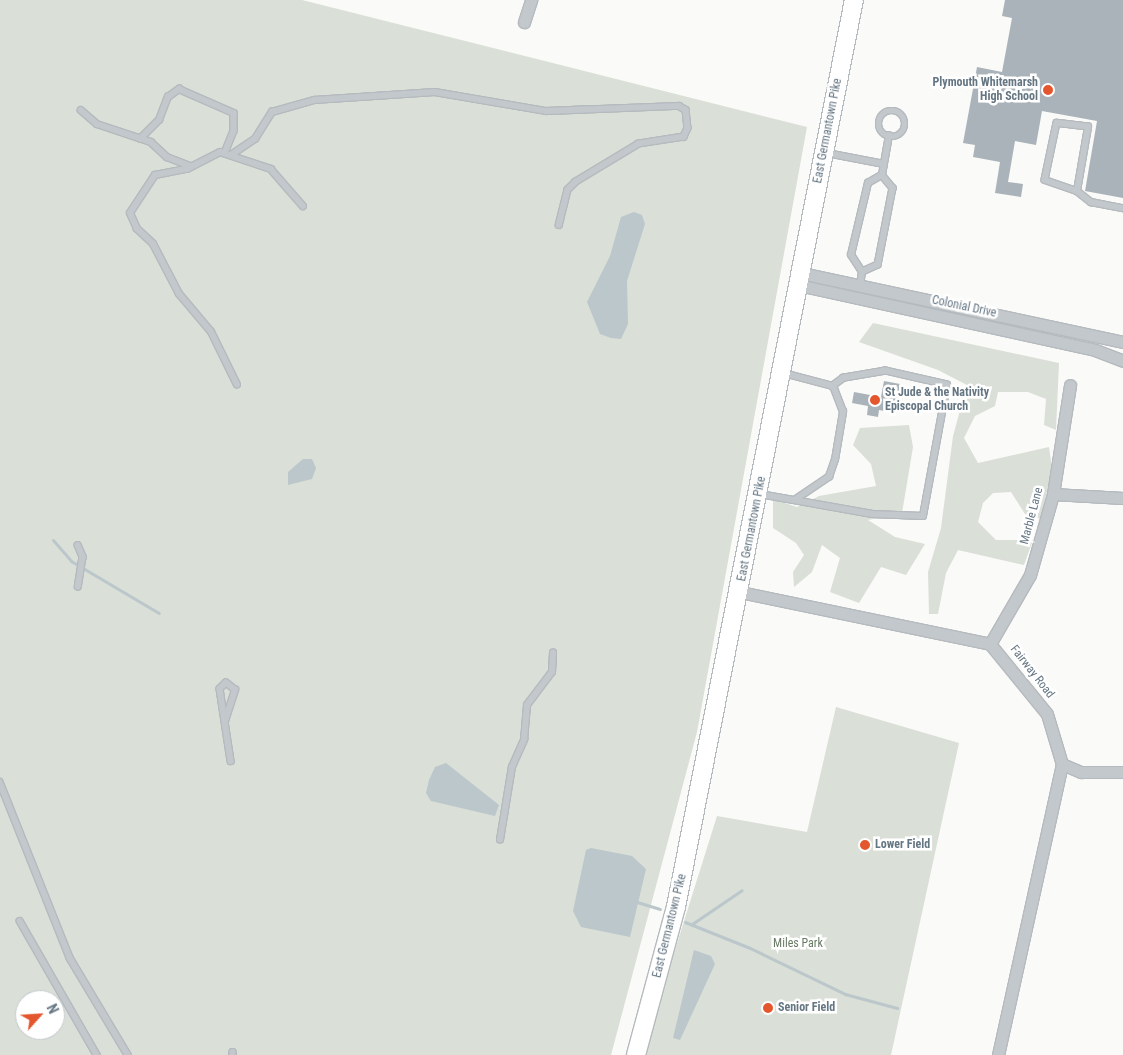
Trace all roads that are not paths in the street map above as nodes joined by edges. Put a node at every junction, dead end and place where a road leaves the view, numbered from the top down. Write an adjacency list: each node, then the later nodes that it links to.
1 (531, 0): 3 (street)
2 (854, 0): 8 (main road, East Germantown Pike)
3 (524, 22)
4 (81, 110): 6 (lane)
5 (889, 136): 5 (lane); 10 (lane)
6 (140, 139): 7 (lane); 11 (lane)
7 (224, 153): 9 (lane); 11 (lane)
8 (824, 153): 10 (lane); 18 (main road, East Germantown Pike)
9 (232, 155): 14 (lane); 16 (lane)
10 (884, 164): 12 (lane)
11 (191, 166): 23 (lane)
12 (882, 175): 17 (lane); 17 (lane)
13 (1077, 191): 13 (lane); 15 (lane)
14 (303, 206)
15 (1123, 208)
16 (559, 225)
17 (862, 272): 19 (lane)
18 (799, 279): 19 (street, Colonial Drive); 21 (street, Colonial Drive); 22 (main road, East Germantown Pike)
19 (860, 286): 20 (street, Colonial Drive)
20 (1123, 342)
21 (1123, 361)
22 (782, 372): 25 (lane); 26 (main road, East Germantown Pike)
23 (237, 385)
24 (1070, 385): 27 (street, Marble Lane)
25 (833, 386): 29 (lane); 29 (lane)
26 (759, 494): 29 (lane); 32 (main road, East Germantown Pike)
27 (1053, 494): 28 (street); 33 (street, Marble Lane)
28 (1123, 498)
29 (796, 499)
30 (78, 545): 31 (lane)
31 (78, 586)
32 (740, 592): 33 (street, Fairway Road); 44 (main road, East Germantown Pike)
33 (990, 644): 37 (street, Fairway Road)
34 (553, 653): 40 (lane)
35 (225, 720): 35 (lane); 36 (lane)
36 (231, 761)
37 (1062, 764): 38 (street); 45 (street, Fairway Road)
38 (1123, 772)
39 (0, 782): 43 (lane)
40 (500, 840)
41 (20, 921): 42 (lane)
42 (97, 1055)
43 (128, 1055)
44 (636, 1055)
45 (998, 1055)

